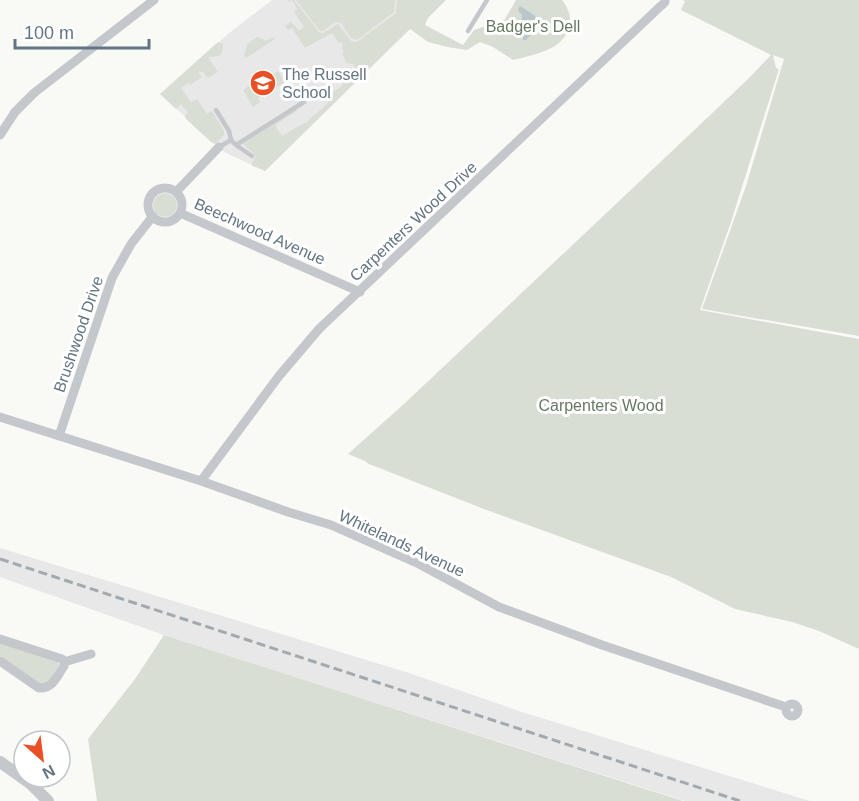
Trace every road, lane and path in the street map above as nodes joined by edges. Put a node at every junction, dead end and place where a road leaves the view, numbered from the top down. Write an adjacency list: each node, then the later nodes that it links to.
1 (154, 0): 7 (street)
2 (487, 0): 4 (lane)
3 (666, 0): 15 (street, Carpenters Wood Drive)
4 (468, 31)
5 (304, 102): 9 (lane)
6 (216, 110): 8 (lane)
7 (0, 135)
8 (231, 140): 9 (lane); 10 (lane)
9 (236, 145): 11 (lane)
10 (219, 147): 12 (street)
11 (252, 156)
12 (176, 192): 13 (street); 14 (street, Brushwood Drive)
13 (180, 213): 14 (street); 15 (street, Beechwood Avenue)
14 (153, 216): 17 (street, Brushwood Drive)
15 (360, 292): 18 (street, Carpenters Wood Drive)
16 (0, 417): 17 (street, Whitelands Avenue)
17 (59, 436): 18 (street, Whitelands Avenue)
18 (201, 481): 23 (street, Whitelands Avenue)
19 (0, 639): 21 (street)
20 (91, 654): 21 (street)
21 (64, 662): 22 (street)
22 (0, 663)
23 (786, 707)
24 (0, 762): 25 (street)
25 (48, 801)

